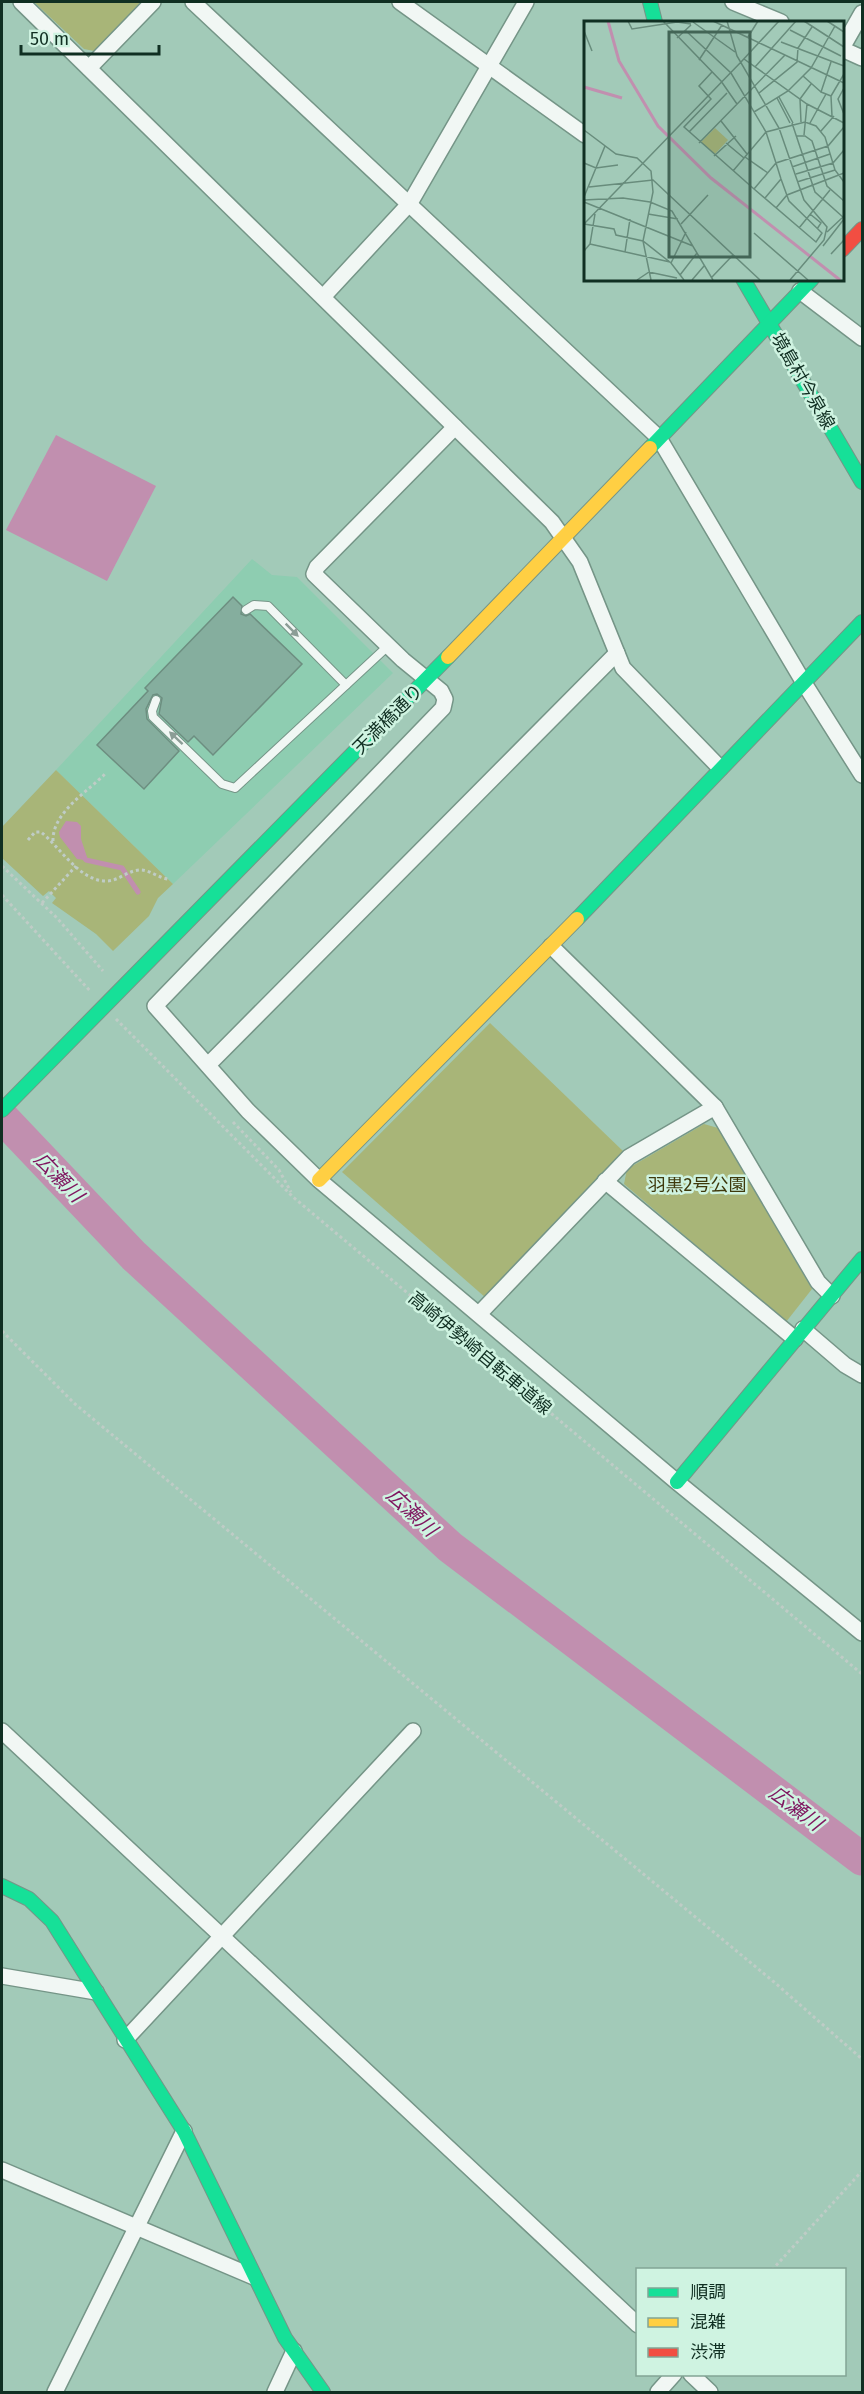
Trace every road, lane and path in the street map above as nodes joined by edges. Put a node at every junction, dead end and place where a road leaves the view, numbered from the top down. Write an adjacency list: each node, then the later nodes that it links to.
1 (21, 2): 15 (street)
2 (153, 2): 15 (street)
3 (194, 2): 17 (street)
4 (400, 2): 14 (street)
5 (526, 2): 14 (street)
6 (650, 2): 9 (street)
7 (733, 2): 10 (street)
8 (862, 13): 11 (street)
9 (655, 21)
10 (779, 21)
11 (843, 46)
12 (843, 48): 13 (street)
13 (862, 58)
14 (489, 66): 16 (street); 17 (street)
15 (89, 68): 23 (street)
16 (584, 134)
17 (410, 203): 23 (street); 27 (street)
18 (862, 229): 19 (street)
19 (843, 249)
20 (744, 280): 24 (street, 境島村今泉線)
21 (811, 280): 22 (street, 天満橋通り)
22 (800, 291): 24 (street, 天満橋通り); 25 (street)
23 (323, 297): 26 (street)
24 (769, 323): 27 (street, 天満橋通り); 28 (street, 境島村今泉線)
25 (862, 338)
26 (455, 427): 29 (street); 32 (street)
27 (659, 438): 29 (street, 天満橋通り); 35 (street)
28 (862, 482)
29 (564, 537): 33 (street); 34 (street, 天満橋通り)
30 (246, 610): 36 (lane, one-way to 36)
31 (862, 621): 35 (street)
32 (388, 645): 34 (street); 36 (lane)
33 (617, 652): 38 (street); 52 (street)
34 (427, 679): 52 (street); 54 (street, 天満橋通り)
35 (804, 683): 38 (street); 40 (street)
36 (346, 685): 37 (lane, one-way to 37)
37 (156, 700)
38 (720, 768): 48 (street)
39 (105, 774): 42 (path)
40 (862, 775)
41 (28, 840): 42 (path)
42 (53, 841): 44 (path)
43 (2, 866): 47 (path)
44 (76, 866): 45 (path); 47 (path)
45 (168, 879)
46 (2, 896): 50 (path)
47 (42, 903): 49 (path)
48 (551, 946): 53 (street); 55 (street)
49 (103, 971)
50 (93, 993)
51 (112, 1016): 65 (path, 高崎伊勢崎自転車道線)
52 (208, 1065): 55 (street)
53 (715, 1107): 56 (street); 58 (street)
54 (2, 1110)
55 (319, 1180): 59 (street)
56 (605, 1181): 59 (street); 61 (street)
57 (862, 1259): 58 (street)
58 (831, 1296): 61 (street)
59 (479, 1314): 63 (street)
60 (2, 1331): 73 (path)
61 (799, 1334): 62 (street); 63 (street)
62 (862, 1375)
63 (677, 1482): 64 (street)
64 (862, 1633)
65 (862, 1674)
66 (2, 1731): 69 (street)
67 (413, 1731): 69 (street)
68 (2, 1886): 71 (street)
69 (221, 1937): 72 (street); 80 (street)
70 (2, 1976): 71 (street)
71 (96, 1992): 72 (street)
72 (125, 2040): 74 (street)
73 (862, 2059)
74 (184, 2131): 77 (street); 79 (street)
75 (2, 2170): 77 (street)
76 (862, 2171): 78 (path)
77 (137, 2227): 79 (street); 84 (street)
78 (774, 2268)
79 (254, 2277): 81 (street)
80 (636, 2323)
81 (294, 2351): 85 (street); 86 (street)
82 (672, 2376): 87 (street)
83 (693, 2376): 88 (street)
84 (55, 2392)
85 (275, 2392)
86 (323, 2392)
87 (658, 2392)
88 (710, 2392)

